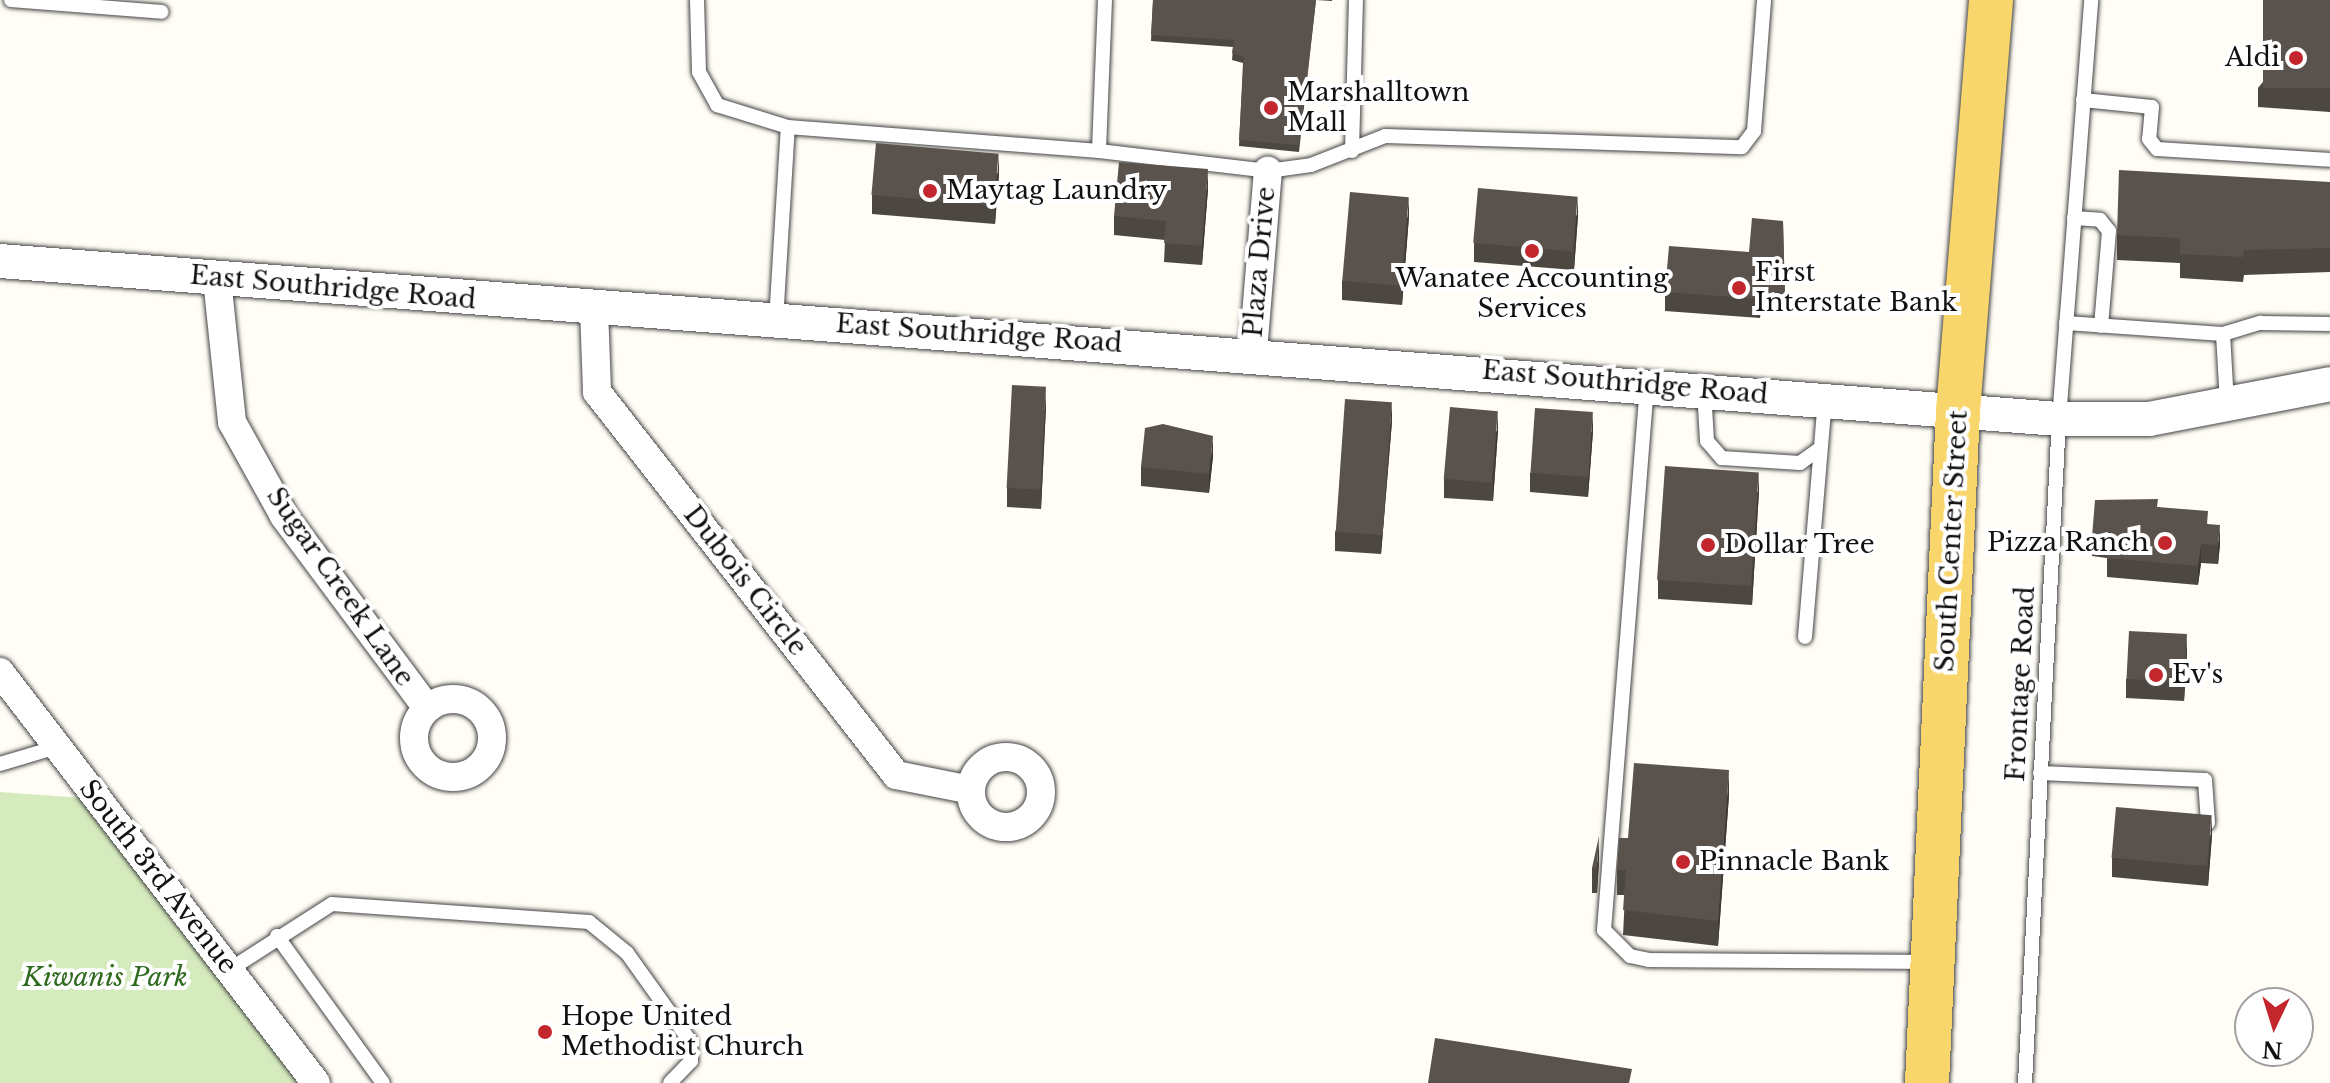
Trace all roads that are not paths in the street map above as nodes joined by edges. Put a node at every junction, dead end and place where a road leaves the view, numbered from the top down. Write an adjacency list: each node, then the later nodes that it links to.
1 (11, 0): 8 (lane)
2 (697, 0): 10 (lane)
3 (1105, 0): 11 (lane)
4 (1356, 0): 12 (lane)
5 (1764, 0): 12 (lane)
6 (1991, 0): 30 (main road, South Center Street)
7 (2091, 0): 9 (lane, Frontage Road)
8 (162, 12)
9 (2083, 100): 13 (lane); 15 (lane, Frontage Road)
10 (788, 127): 11 (lane); 19 (lane)
11 (1099, 151): 14 (lane)
12 (1352, 151): 14 (lane)
13 (2330, 160)
14 (1268, 171): 24 (street, Plaza Drive)
15 (2074, 218): 20 (lane, Frontage Road); 22 (lane)
16 (0, 261): 17 (street, East Southridge Road)
17 (217, 279): 18 (street, East Southridge Road); 35 (street, Sugar Creek Lane)
18 (594, 309): 19 (street, East Southridge Road); 39 (street, Dubois Circle)
19 (776, 321): 24 (street, East Southridge Road)
20 (2066, 323): 22 (lane); 31 (lane, Frontage Road)
21 (2330, 324): 23 (lane)
22 (2101, 326): 23 (lane)
23 (2223, 334): 29 (lane)
24 (1253, 352): 26 (street, East Southridge Road)
25 (2330, 384): 29 (street, East Southridge Road)
26 (1647, 385): 27 (street, East Southridge Road); 42 (lane)
27 (1704, 390): 28 (street, East Southridge Road); 32 (lane)
28 (1825, 400): 30 (street, East Southridge Road); 32 (lane)
29 (2227, 407): 31 (street, East Southridge Road)
30 (1958, 411): 31 (street, East Southridge Road); 42 (main road, South Center Street)
31 (2059, 419): 38 (lane, Frontage Road)
32 (1818, 450): 33 (lane)
33 (1805, 637)
34 (0, 672): 36 (street, South 3rd Avenue)
35 (427, 708)
36 (57, 747): 37 (lane); 43 (street, South 3rd Avenue)
37 (0, 764)
38 (2040, 773): 40 (lane); 48 (lane, Frontage Road)
39 (971, 790)
40 (2208, 823)
41 (277, 936): 43 (lane); 45 (lane); 46 (lane)
42 (1932, 962): 47 (main road, South Center Street)
43 (229, 970): 44 (street, South 3rd Avenue)
44 (316, 1083)
45 (383, 1083)
46 (670, 1083)
47 (1927, 1083)
48 (2025, 1083)

